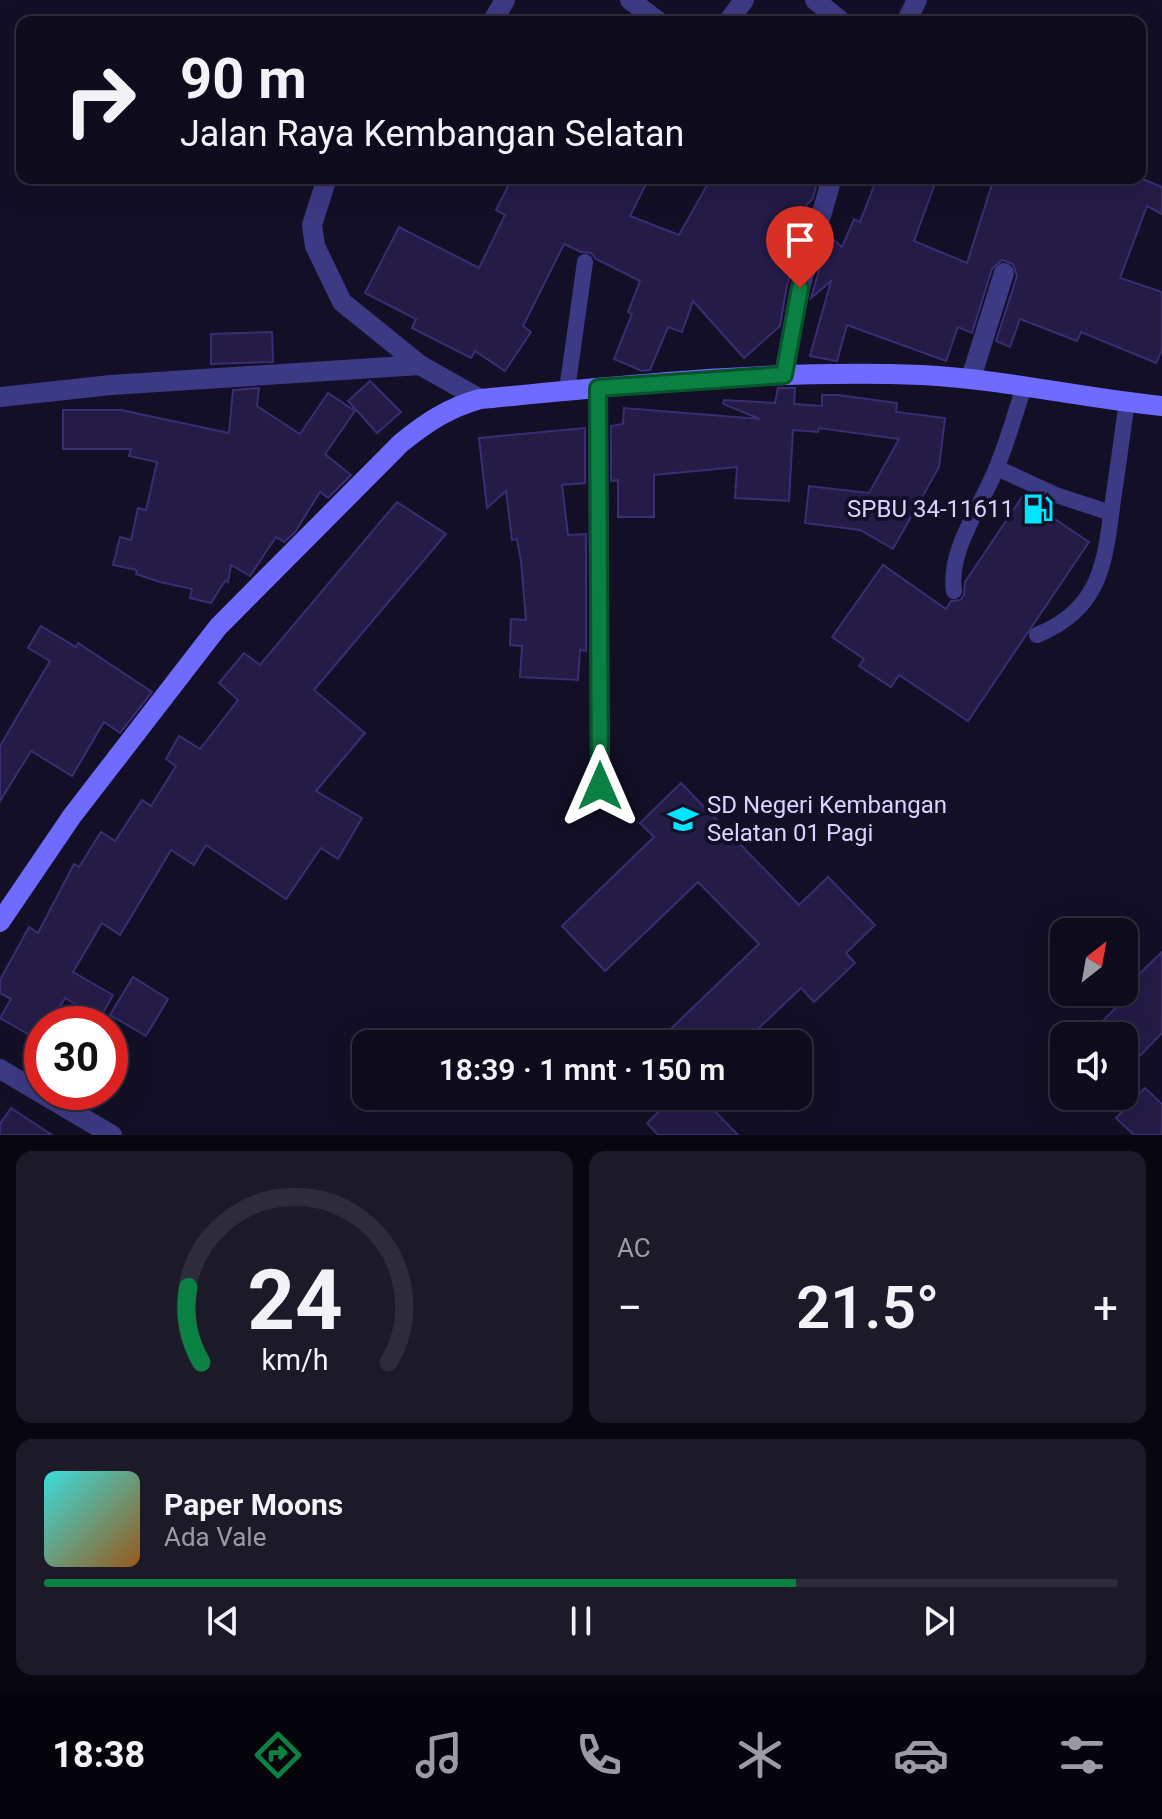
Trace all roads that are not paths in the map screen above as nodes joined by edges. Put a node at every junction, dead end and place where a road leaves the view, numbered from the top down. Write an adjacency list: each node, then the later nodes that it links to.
1 (630, 0): 3 (street)
2 (815, 0): 4 (street)
3 (651, 16)
4 (835, 16)
5 (325, 184): 9 (street)
6 (830, 184): 10 (street)
7 (585, 262): 14 (lane)
8 (1004, 273): 11 (street)
9 (420, 365): 15 (street); 16 (street)
10 (784, 375): 11 (main road); 13 (main road)
11 (971, 378): 12 (main road)
12 (1024, 387): 17 (main road); 19 (lane)
13 (598, 388): 14 (main road); 23 (street)
14 (567, 390): 16 (main road)
15 (0, 397)
16 (480, 399): 24 (main road)
17 (1127, 402): 18 (main road); 20 (lane)
18 (1162, 406)
19 (997, 468): 20 (lane); 21 (lane)
20 (1111, 513): 22 (lane)
21 (954, 591)
22 (1037, 635)
23 (600, 786)
24 (0, 922)
25 (0, 1069): 26 (street)
26 (112, 1135)

